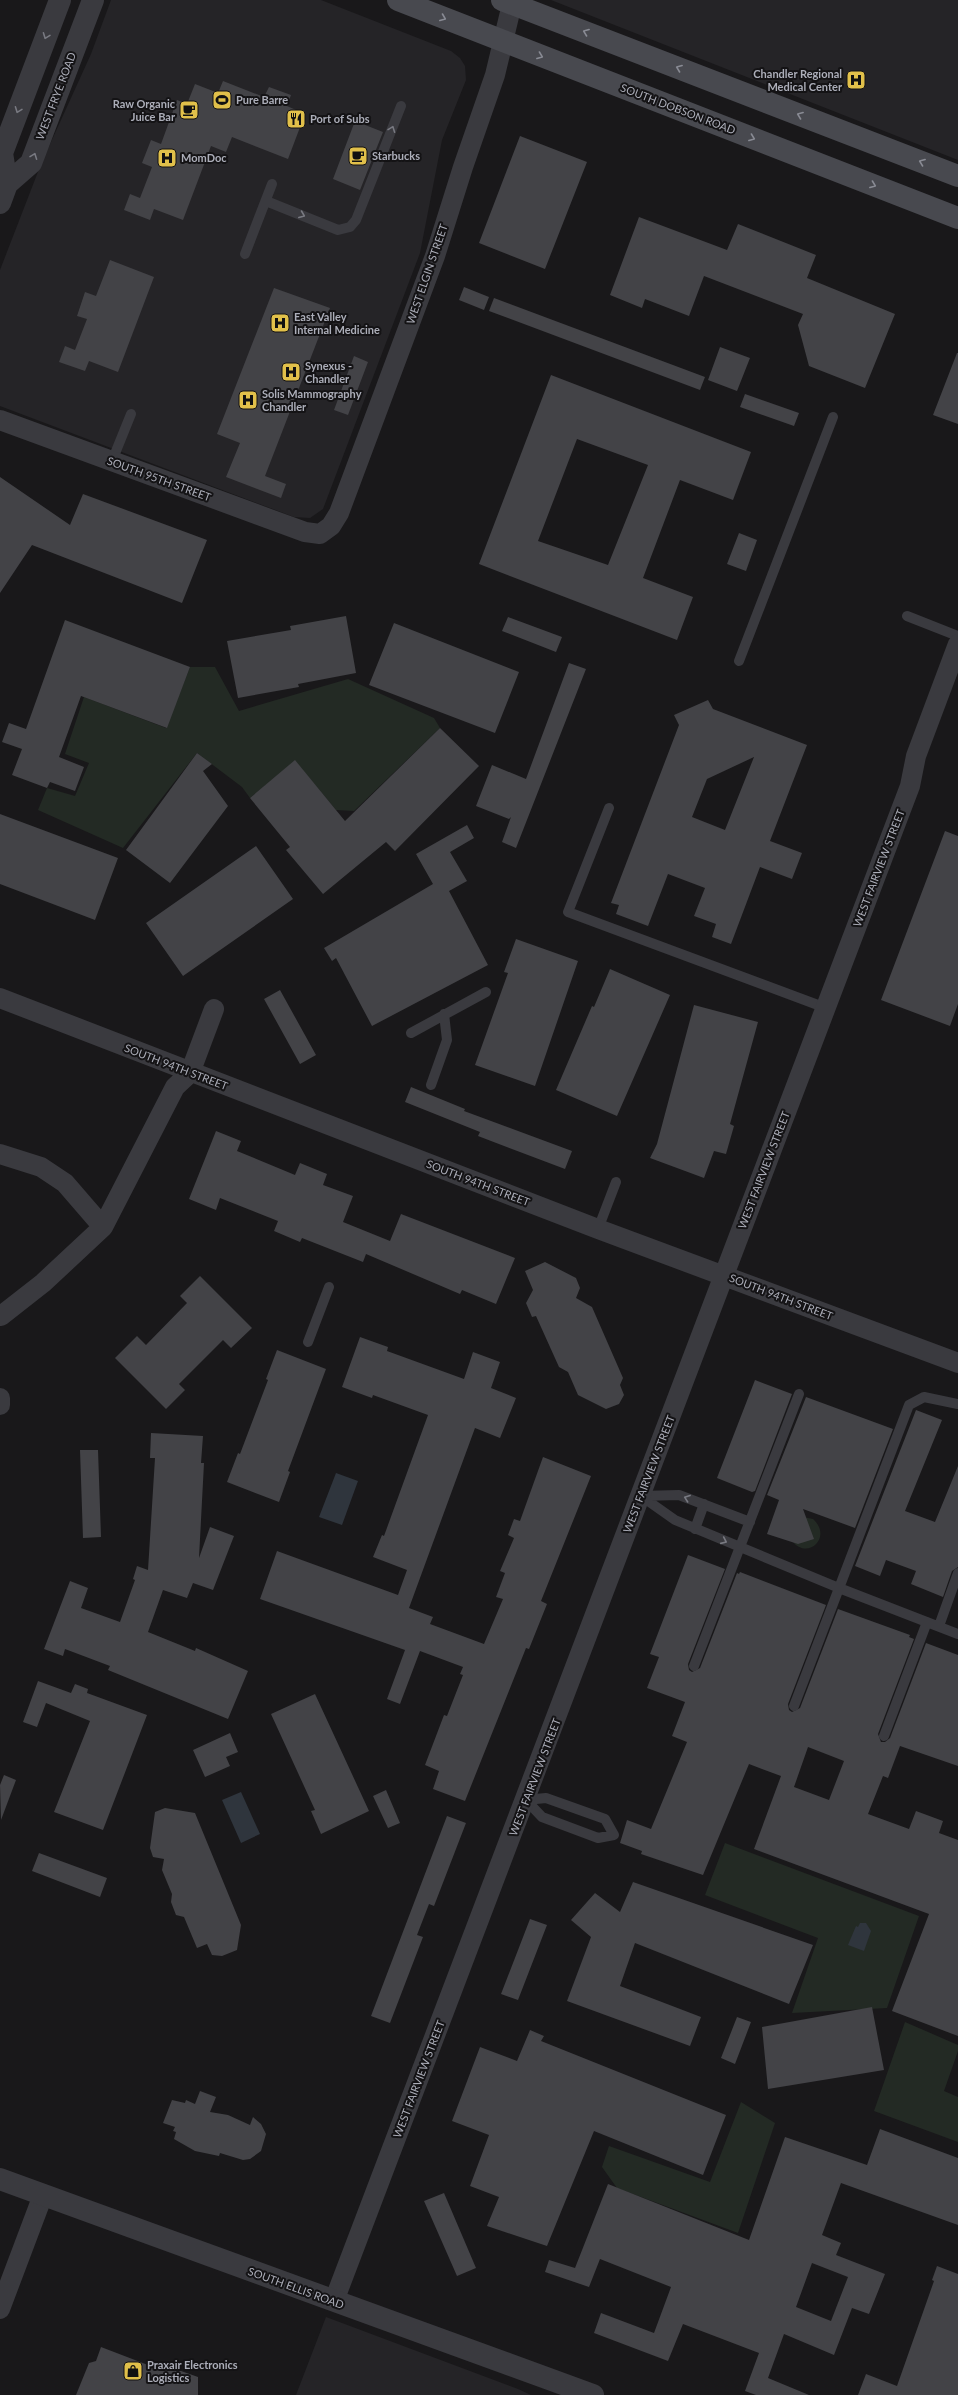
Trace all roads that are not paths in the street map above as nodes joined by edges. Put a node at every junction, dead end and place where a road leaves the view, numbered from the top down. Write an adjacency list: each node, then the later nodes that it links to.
1 (60, 0): 9 (street, WEST FRYE ROAD, one-way to 9)
2 (93, 0): 9 (street, WEST FRYE ROAD, one-way to 2)
3 (398, 0): 5 (main road, SOUTH DOBSON ROAD, one-way to 5)
4 (511, 1): 5 (street, WEST ELGIN STREET); 7 (main road, one-way to 4)
5 (503, 42): 11 (main road, SOUTH DOBSON ROAD, one-way to 11); 17 (street, WEST ELGIN STREET)
6 (401, 106): 10 (lane, one-way to 6)
7 (958, 176)
8 (272, 184): 10 (lane)
9 (2, 189)
10 (266, 201): 12 (lane)
11 (958, 218)
12 (245, 254)
13 (131, 414): 16 (lane)
14 (833, 417): 21 (lane)
15 (0, 420): 16 (street, SOUTH 95TH STREET)
16 (112, 461): 17 (street, SOUTH 95TH STREET)
17 (320, 534)
18 (907, 616): 19 (lane)
19 (958, 636)
20 (958, 644): 26 (street, WEST FAIRVIEW STREET)
21 (738, 661)
22 (609, 808): 26 (lane)
23 (486, 992): 27 (lane)
24 (0, 998): 29 (street, SOUTH 94TH STREET)
25 (214, 1008): 29 (street)
26 (826, 1008): 35 (street, WEST FAIRVIEW STREET)
27 (444, 1014): 28 (lane); 30 (lane)
28 (411, 1033)
29 (190, 1073): 33 (street); 34 (street, SOUTH 94TH STREET)
30 (431, 1085)
31 (0, 1154): 33 (street)
32 (616, 1182): 34 (lane)
33 (103, 1226): 37 (street)
34 (598, 1229): 35 (street, SOUTH 94TH STREET)
35 (723, 1276): 39 (street, SOUTH 94TH STREET); 44 (street, WEST FAIRVIEW STREET)
36 (329, 1287): 38 (lane)
37 (0, 1316)
38 (308, 1342)
39 (958, 1363)
40 (798, 1394): 46 (lane)
41 (0, 1398): 43 (street)
42 (958, 1404): 50 (lane)
43 (0, 1405)
44 (641, 1496): 45 (lane, one-way to 44); 47 (lane); 57 (street, WEST FAIRVIEW STREET)
45 (704, 1504): 46 (lane); 47 (lane)
46 (750, 1522): 48 (lane)
47 (695, 1528): 48 (lane, one-way to 48)
48 (740, 1548): 50 (lane); 54 (lane)
49 (958, 1573): 52 (lane)
50 (839, 1588): 51 (lane); 55 (lane)
51 (927, 1622): 52 (lane); 56 (lane)
52 (939, 1626): 53 (lane)
53 (958, 1634)
54 (694, 1666)
55 (794, 1706)
56 (884, 1736)
57 (526, 1800): 57 (lane); 60 (street, WEST FAIRVIEW STREET)
58 (0, 2179): 59 (street, SOUTH ELLIS ROAD)
59 (43, 2195): 60 (street, SOUTH ELLIS ROAD); 61 (street)
60 (334, 2301): 62 (street, SOUTH ELLIS ROAD)
61 (0, 2309)
62 (593, 2395)

